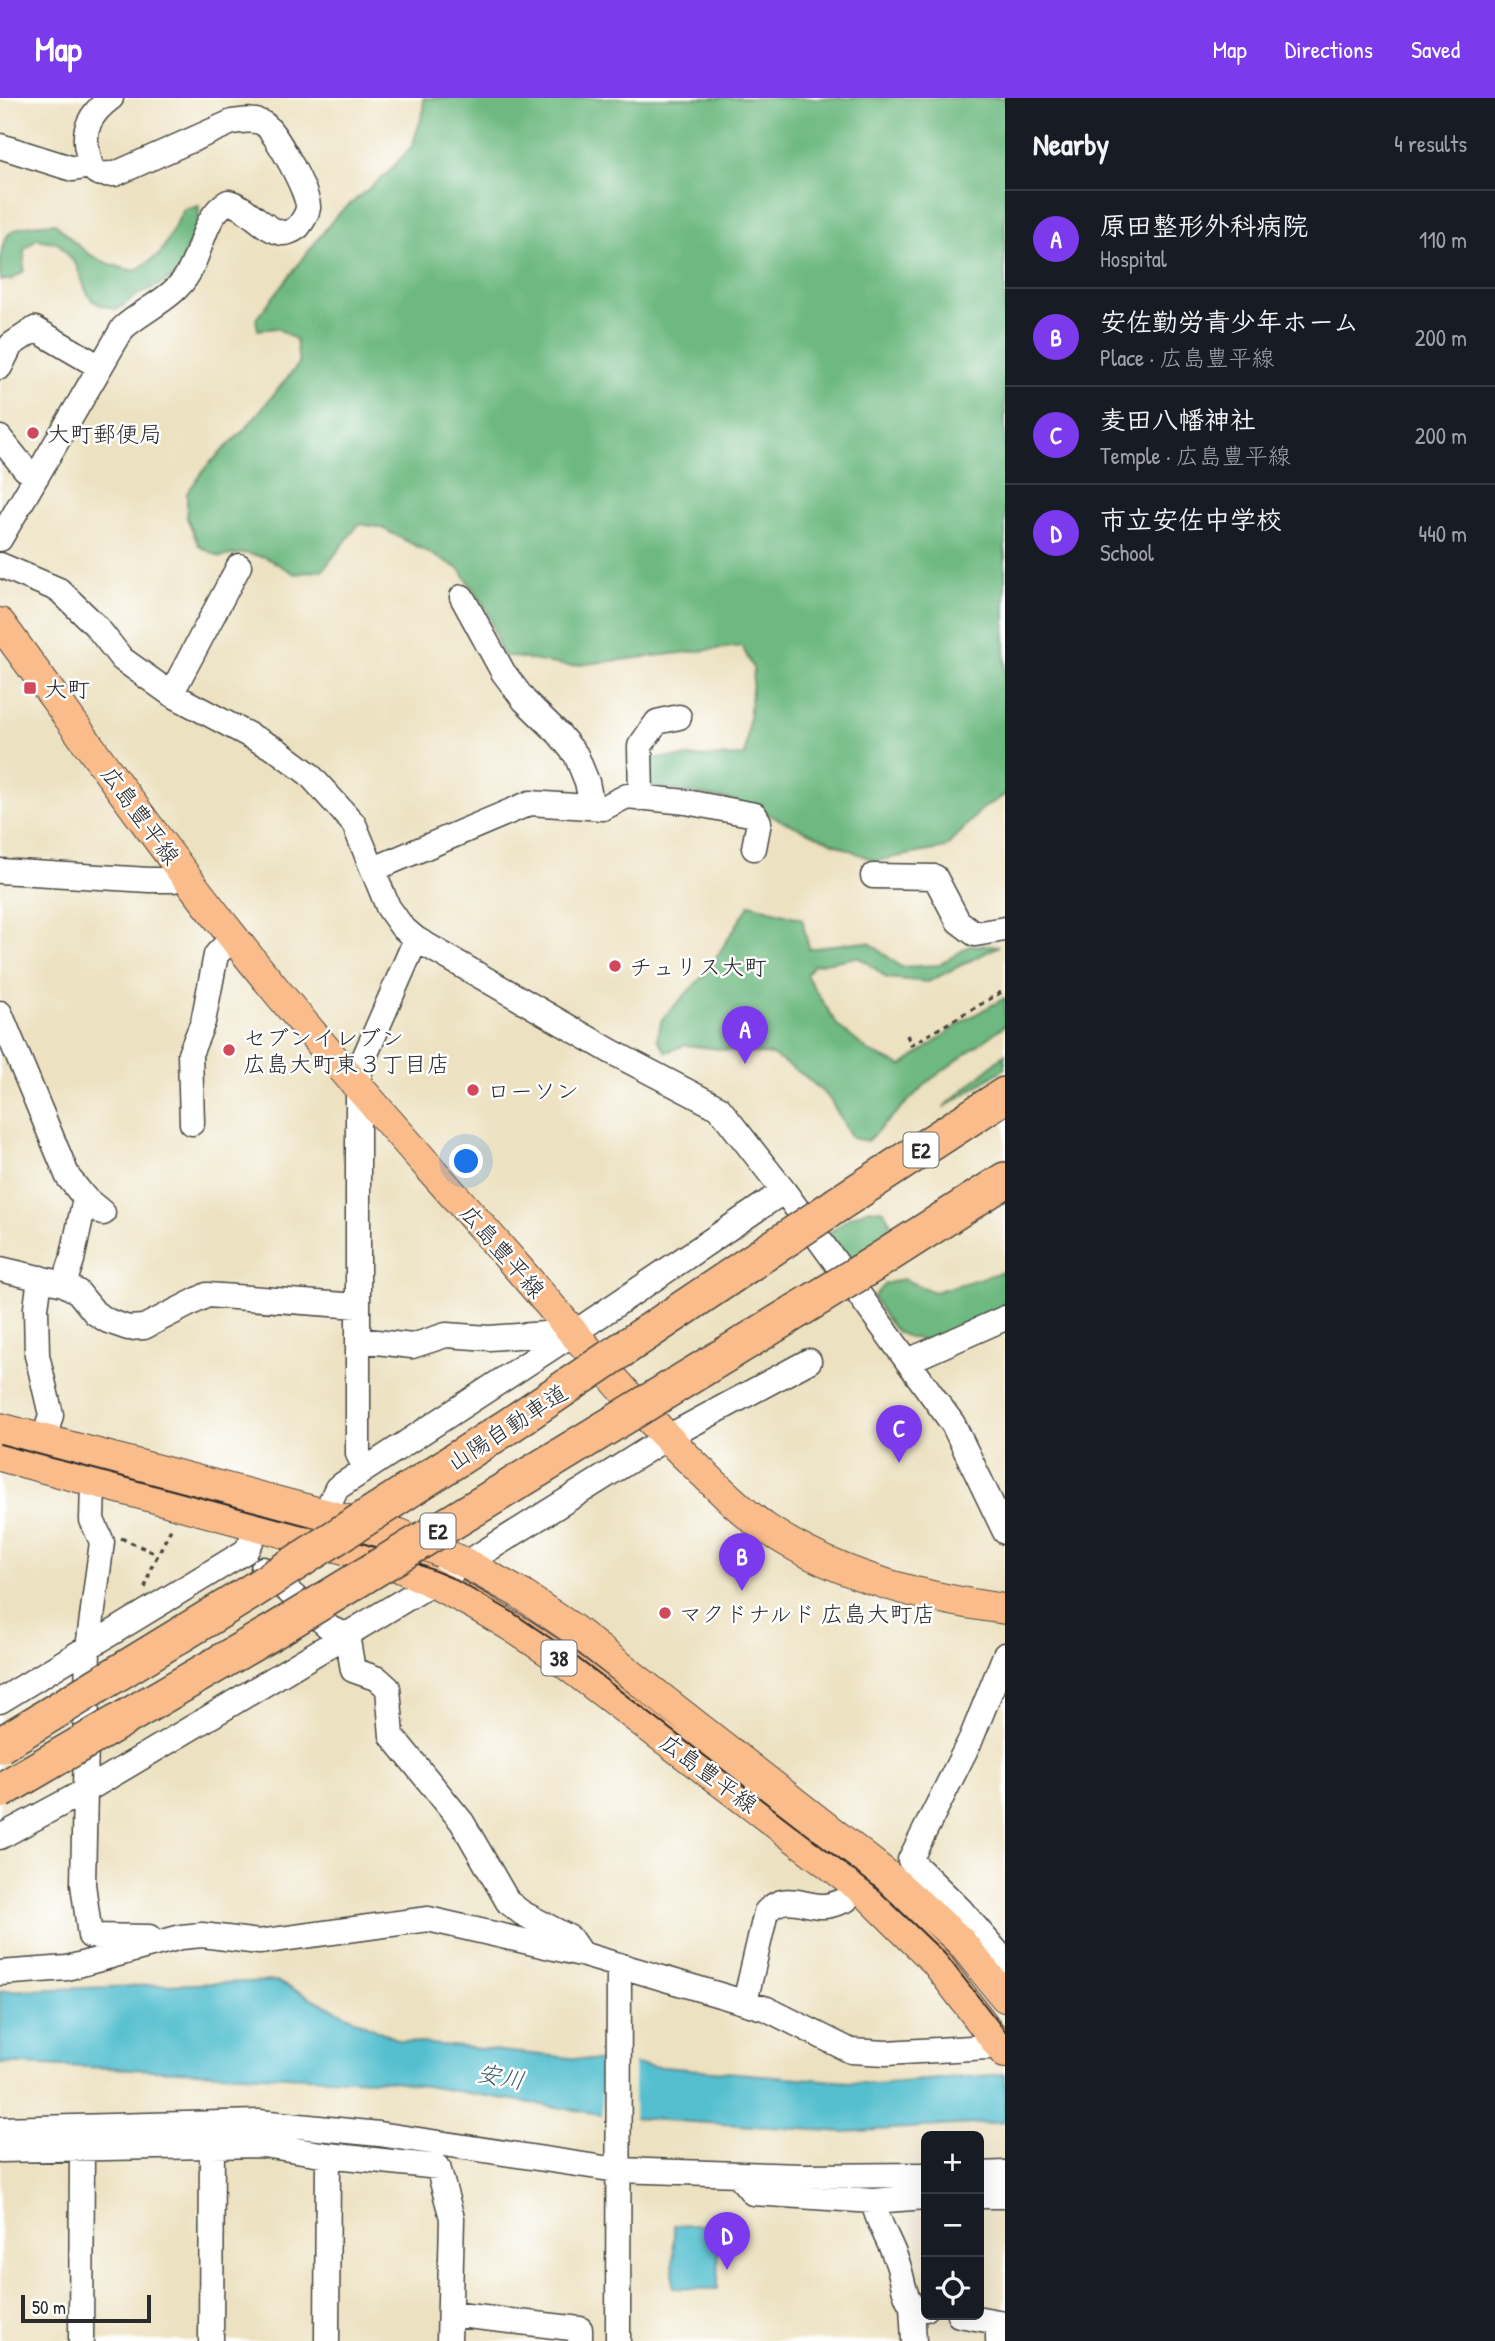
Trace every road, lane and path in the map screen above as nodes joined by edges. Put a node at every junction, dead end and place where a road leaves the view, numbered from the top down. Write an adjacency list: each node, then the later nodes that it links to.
1 (111, 98): 3 (street)
2 (0, 146): 3 (street)
3 (91, 166): 5 (street)
4 (0, 367): 5 (street)
5 (100, 367): 7 (street)
6 (0, 438): 7 (street)
7 (37, 476): 8 (street)
8 (0, 539)
9 (0, 565): 13 (street)
10 (239, 566): 13 (street)
11 (462, 597): 16 (street)
12 (0, 623): 21 (main road, 広島豊平線)
13 (172, 694): 18 (street)
14 (678, 717): 15 (street)
15 (641, 798): 16 (street); 17 (street)
16 (592, 807): 18 (street)
17 (754, 848)
18 (374, 869): 24 (street)
19 (0, 871): 21 (street)
20 (873, 876): 22 (street)
21 (186, 877): 23 (main road, 広島豊平線)
22 (1005, 929)
23 (233, 937): 28 (main road, 広島豊平線); 30 (street)
24 (416, 939): 28 (street); 32 (street)
25 (1005, 990): 27 (path)
26 (0, 1013): 34 (street)
27 (907, 1035)
28 (358, 1084): 35 (street); 37 (main road, 広島豊平線)
29 (1005, 1095): 61 (highway, 山陽自動車道 / E2, bridge)
30 (192, 1123)
31 (1005, 1180): 62 (highway, E2, bridge)
32 (783, 1191): 37 (street); 40 (street)
33 (0, 1269): 34 (street)
34 (52, 1281): 35 (street); 43 (street)
35 (358, 1306): 38 (street)
36 (1005, 1318): 40 (street)
37 (573, 1332): 38 (street); 42 (main road, 広島豊平線); 45 (street)
38 (358, 1340): 45 (street)
39 (809, 1361): 42 (street)
40 (908, 1362): 50 (street)
41 (0, 1428): 43 (main road, 広島豊平線 / 38)
42 (666, 1438): 53 (street); 55 (main road, 広島豊平線)
43 (44, 1440): 47 (main road, 広島豊平線 / 38)
44 (0, 1456): 46 (main road, 広島豊平線 / 38)
45 (366, 1469): 47 (street)
46 (93, 1482): 49 (street); 51 (main road, 広島豊平線 / 38)
47 (324, 1513): 53 (main road, 広島豊平線 / 38)
48 (178, 1515): 52 (path)
49 (96, 1529): 52 (path); 58 (street)
50 (1005, 1532)
51 (252, 1539): 54 (main road, 広島豊平線 / 38); 56 (street); 57 (street)
52 (158, 1554): 56 (path)
53 (465, 1563): 54 (street); 71 (main road, 広島豊平線 / 38)
54 (434, 1582): 57 (street); 73 (main road, 広島豊平線 / 38)
55 (1005, 1609)
56 (150, 1610): 58 (street)
57 (346, 1635): 63 (street); 67 (street)
58 (88, 1648): 60 (street); 63 (street)
59 (1005, 1655): 68 (street)
60 (0, 1701)
61 (0, 1745)
62 (0, 1791)
63 (85, 1791): 64 (street); 66 (street)
64 (0, 1837)
65 (846, 1900): 72 (street)
66 (181, 1937): 67 (street); 70 (street)
67 (581, 1954): 69 (street)
68 (1005, 1961)
69 (619, 1965): 72 (street); 79 (street)
70 (0, 1973)
71 (1005, 1997)
72 (745, 2002): 73 (street)
73 (1003, 2048)
74 (0, 2129): 79 (street)
75 (212, 2145): 76 (street); 78 (street); 92 (street)
76 (82, 2147): 77 (street); 91 (street)
77 (0, 2150)
78 (328, 2155): 89 (street); 93 (street)
79 (617, 2165): 80 (street); 96 (street)
80 (737, 2174): 83 (street); 87 (street)
81 (984, 2174): 82 (street)
82 (1005, 2174)
83 (921, 2175)
84 (984, 2196): 85 (street)
85 (1005, 2196)
86 (921, 2197): 87 (street)
87 (873, 2201): 88 (street)
88 (919, 2308): 97 (street)
89 (450, 2314): 94 (street); 95 (street)
90 (984, 2320): 98 (street)
91 (81, 2341)
92 (211, 2341)
93 (327, 2341)
94 (449, 2341)
95 (580, 2341)
96 (618, 2341)
97 (914, 2341)
98 (998, 2341)

